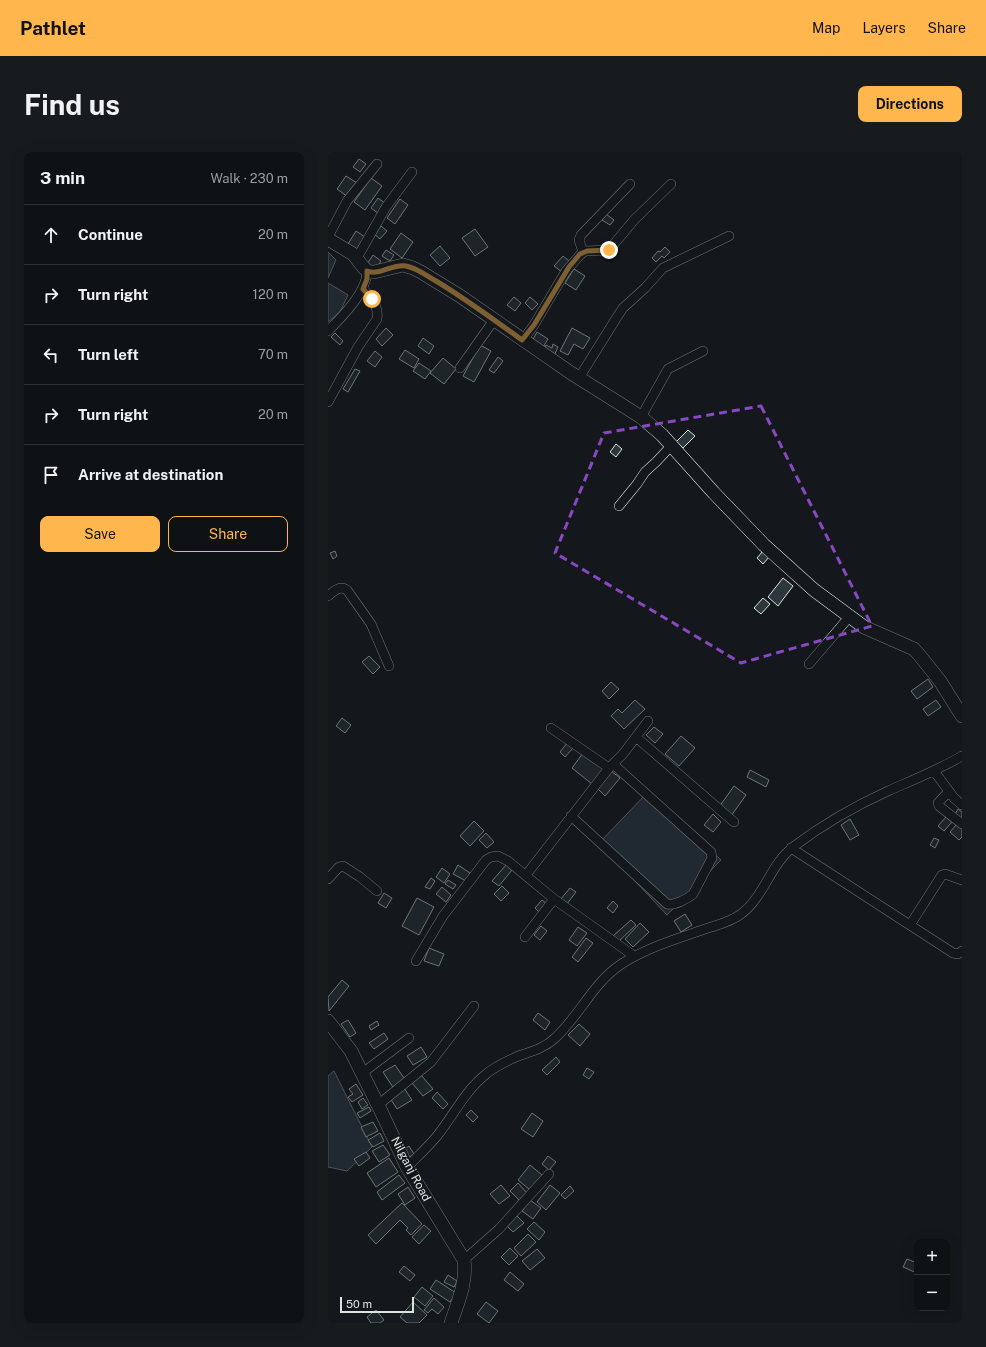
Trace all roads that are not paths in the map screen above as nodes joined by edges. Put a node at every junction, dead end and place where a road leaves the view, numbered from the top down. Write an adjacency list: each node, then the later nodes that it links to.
1 (377, 164): 6 (street)
2 (412, 172): 8 (street)
3 (630, 184): 7 (street)
4 (671, 184): 7 (street)
5 (729, 236): 16 (street)
6 (328, 238): 8 (street)
7 (583, 252): 13 (street)
8 (357, 258): 9 (street)
9 (367, 271): 10 (street); 11 (street)
10 (363, 289): 12 (street); 17 (street)
11 (494, 320): 13 (street); 15 (street)
12 (328, 331)
13 (522, 340): 16 (street)
14 (703, 351): 18 (street)
15 (460, 368)
16 (579, 378): 18 (street)
17 (328, 402)
18 (641, 417): 19 (street)
19 (672, 445): 20 (street); 22 (street)
20 (619, 506)
21 (328, 596): 24 (street)
22 (850, 616): 23 (street); 25 (street)
23 (809, 664)
24 (389, 666)
25 (962, 716)
26 (648, 721): 28 (street)
27 (551, 728): 30 (street)
28 (636, 737): 30 (street); 35 (street)
29 (962, 756): 31 (street)
30 (611, 766): 34 (street); 34 (street)
31 (934, 771): 32 (street); 37 (street)
32 (949, 791): 33 (street); 36 (street)
33 (962, 805)
34 (571, 816): 38 (street)
35 (734, 822)
36 (962, 824)
37 (791, 848): 43 (street); 46 (street)
38 (526, 875): 42 (street); 47 (street)
39 (328, 878): 41 (street)
40 (962, 880): 43 (street)
41 (377, 891)
42 (554, 899): 44 (street); 46 (street)
43 (910, 925): 45 (street)
44 (525, 937)
45 (962, 951)
46 (634, 956): 53 (street)
47 (416, 961)
48 (474, 1006): 52 (street)
49 (328, 1020): 51 (street, Nilganj Road)
50 (409, 1038): 51 (street)
51 (362, 1074): 52 (street, Nilganj Road)
52 (378, 1105): 53 (street, Nilganj Road)
53 (407, 1167): 55 (street, Nilganj Road)
54 (549, 1174): 55 (street)
55 (464, 1260): 56 (street)
56 (451, 1323)

